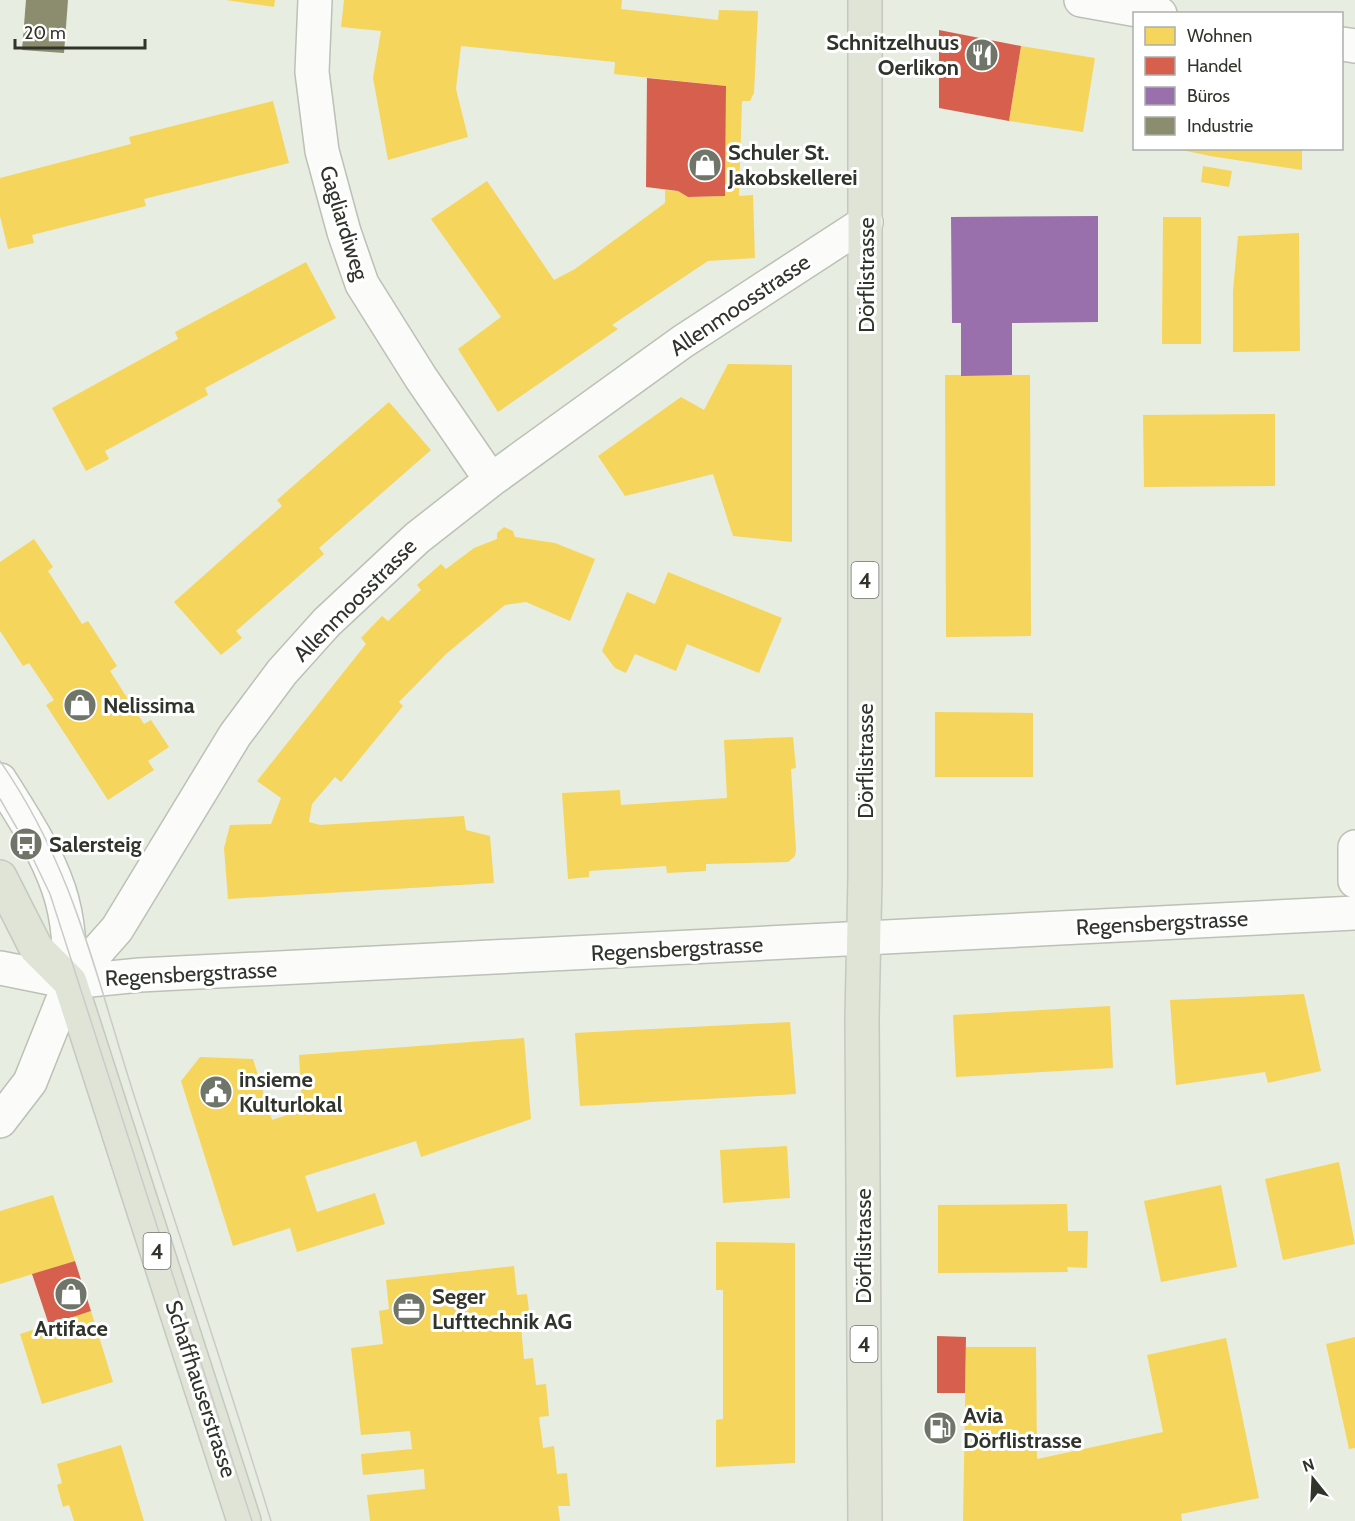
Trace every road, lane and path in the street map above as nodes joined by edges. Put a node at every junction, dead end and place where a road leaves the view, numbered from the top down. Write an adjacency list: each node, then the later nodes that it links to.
1 (315, 0): 6 (street, Gagliardiweg)
2 (865, 0): 5 (main road, Dörflistrasse / 4)
3 (1081, 0): 4 (street)
4 (1149, 12)
5 (866, 222): 6 (street, Allenmoosstrasse); 12 (main road, Dörflistrasse / 4)
6 (491, 480): 14 (street, Allenmoosstrasse)
7 (0, 780): 14 (street, Schaffhauserstrasse)
8 (1355, 847): 10 (street)
9 (0, 877): 14 (main road, Schaffhauserstrasse / 4)
10 (1355, 881)
11 (1355, 914): 12 (street, Regensbergstrasse)
12 (863, 939): 14 (street, Regensbergstrasse); 17 (main road, Dörflistrasse / 4)
13 (0, 968): 14 (street, Regensbergstrasse)
14 (70, 982): 15 (street, Allenmoosstrasse); 16 (main road, Schaffhauserstrasse / 4)
15 (0, 1121)
16 (244, 1521)
17 (865, 1521)

